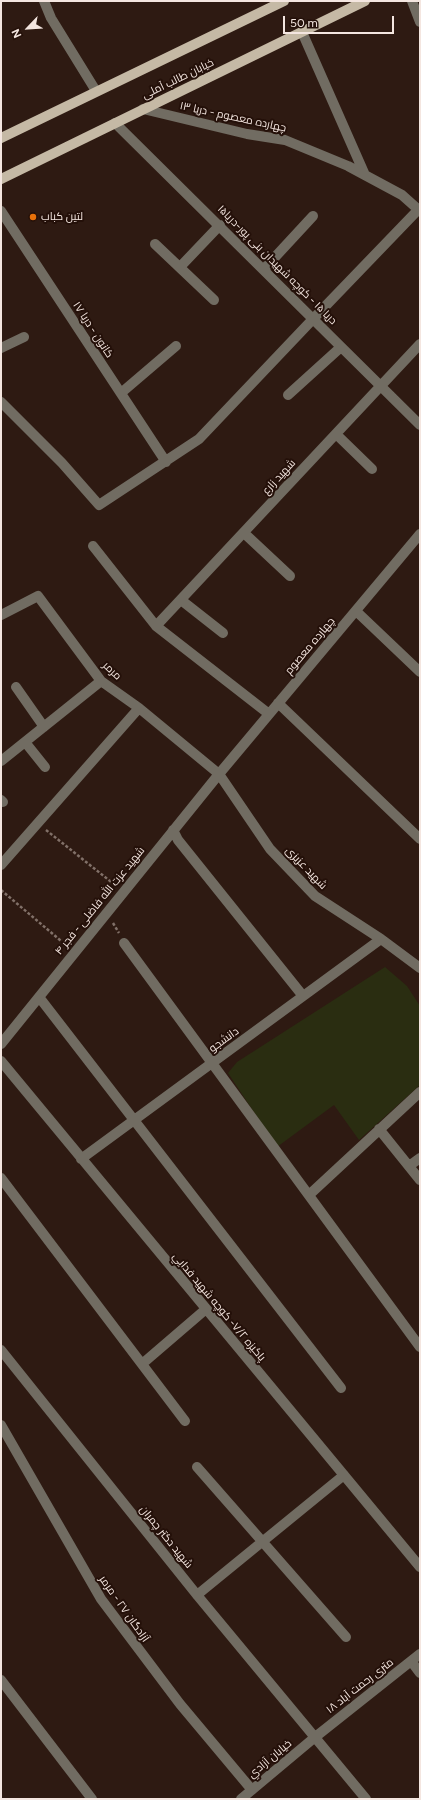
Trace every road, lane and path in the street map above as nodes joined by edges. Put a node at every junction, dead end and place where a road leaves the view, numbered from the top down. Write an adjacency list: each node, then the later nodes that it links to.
1 (44, 1): 7 (street)
2 (284, 1): 7 (main road)
3 (365, 1): 6 (main road, خیابان طالب آملی)
4 (412, 1): 5 (street)
5 (420, 22)
6 (302, 32): 8 (main road, خیابان طالب آملی); 11 (street)
7 (96, 91): 10 (main road)
8 (143, 110): 9 (main road, خیابان طالب آملی); 11 (street, چهارده معصوم - دریا ۱۳)
9 (116, 123): 12 (main road, خیابان طالب آملی); 16 (street, دریا ۱۵ - كوچه شهيدان بنی پور-دريا۱۵)
10 (1, 138)
11 (365, 175): 13 (street, چهارده معصوم - دریا ۱۳)
12 (1, 179)
13 (419, 210): 21 (street)
14 (1, 211): 28 (street, کانون - دریا ۱۷)
15 (313, 216): 19 (street)
16 (220, 225): 18 (street); 19 (street, دریا ۱۵ - كوچه شهيدان بنی پور-دريا۱۵)
17 (156, 244): 18 (street)
18 (180, 267): 20 (street)
19 (264, 269): 21 (street, دریا ۱۵ - كوچه شهيدان بنی پور-دريا۱۵)
20 (214, 300)
21 (313, 318): 25 (street, دریا ۱۵ - كوچه شهيدان بنی پور-دريا۱۵); 33 (street)
22 (24, 337): 26 (street)
23 (420, 344): 27 (street, شهید زارع)
24 (176, 346): 28 (street)
25 (341, 347): 27 (street, دریا ۱۵ - كوچه شهيدان بنی پور-دريا۱۵); 29 (street)
26 (1, 348)
27 (381, 386): 31 (street, دریا ۱۵ - كوچه شهيدان بنی پور-دريا۱۵); 32 (street, شهید زارع)
28 (121, 393): 33 (street, کانون - دریا ۱۷)
29 (288, 395)
30 (1, 402): 33 (street)
31 (420, 425)
32 (336, 434): 34 (street); 35 (street, شهید زارع)
33 (166, 462)
34 (372, 469)
35 (244, 533): 38 (street); 39 (street, شهید زارع)
36 (420, 534): 40 (street, چهارده معصوم)
37 (93, 546): 42 (street)
38 (290, 576)
39 (181, 600): 42 (street, شهید زارع); 43 (street)
40 (356, 611): 44 (street); 47 (street, چهارده معصوم)
41 (1, 615): 45 (street, مرمر)
42 (156, 626): 49 (street)
43 (223, 634)
44 (420, 672)
45 (101, 681): 48 (street, مرمر); 50 (street)
46 (16, 687): 50 (street)
47 (278, 703): 49 (street, چهارده معصوم); 57 (street)
48 (139, 708): 54 (street, مرمر); 55 (street)
49 (269, 714): 54 (street, چهارده معصوم)
50 (44, 727): 51 (street)
51 (25, 742): 52 (street); 53 (street)
52 (1, 761)
53 (45, 767)
54 (219, 774): 56 (street, شهید عزت الله فاضلی - فجر ۴); 62 (street, شهید عزیزی)
55 (38, 823): 58 (street); 60 (path)
56 (173, 830): 60 (street, شهید عزت الله فاضلی - فجر ۴); 66 (street)
57 (420, 839)
58 (1, 865)
59 (1, 890): 64 (path)
60 (123, 892): 61 (street, شهید عزت الله فاضلی - فجر ۴)
61 (107, 912): 63 (path); 64 (street, شهید عزت الله فاضلی - فجر ۴)
62 (381, 939): 65 (street, شهید عزیزی); 66 (street, دانشجو)
63 (124, 942): 70 (street)
64 (75, 953): 67 (street, شهید عزت الله فاضلی - فجر ۴)
65 (420, 968)
66 (303, 996): 70 (street, دانشجو)
67 (39, 997): 68 (street, شهید عزت الله فاضلی - فجر ۴); 72 (street)
68 (1, 1044)
69 (1, 1061): 75 (street, پاکیزه ۷/۲- كوچه شهيد فدايي)
70 (213, 1063): 72 (street, دانشجو); 79 (street)
71 (420, 1092): 73 (street)
72 (134, 1121): 75 (street, دانشجو); 84 (street)
73 (378, 1129): 76 (street); 79 (street)
74 (420, 1158): 76 (street)
75 (81, 1159): 80 (street, پاکیزه ۷/۲- كوچه شهيد فدايي)
76 (409, 1166): 78 (street)
77 (1, 1178): 83 (street)
78 (420, 1180)
79 (309, 1195): 81 (street)
80 (206, 1309): 83 (street); 88 (street, پاکیزه ۷/۲- كوچه شهيد فدايي)
81 (420, 1347)
82 (1, 1350): 91 (street, شهید دکتر چمران)
83 (142, 1364): 85 (street)
84 (340, 1388)
85 (185, 1421)
86 (1, 1425): 98 (street, آزادگان ۲۷ - مرمر)
87 (197, 1467): 89 (street)
88 (344, 1475): 89 (street); 90 (street, پاکیزه ۷/۲- كوچه شهيد فدايي)
89 (263, 1543): 91 (street); 92 (street)
90 (420, 1567)
91 (196, 1595): 97 (street, شهید دکتر چمران)
92 (346, 1637)
93 (420, 1654): 94 (street, ۱۸ متری رحمت آباد)
94 (411, 1661): 95 (street); 97 (street, ۱۸ متری رحمت آباد)
95 (420, 1673)
96 (1, 1680): 99 (street)
97 (314, 1738): 98 (street, خيابان آزادي); 101 (street, شهید دکتر چمران)
98 (252, 1790): 100 (street, خيابان آزادي)
99 (92, 1799)
100 (241, 1799)
101 (366, 1799)

